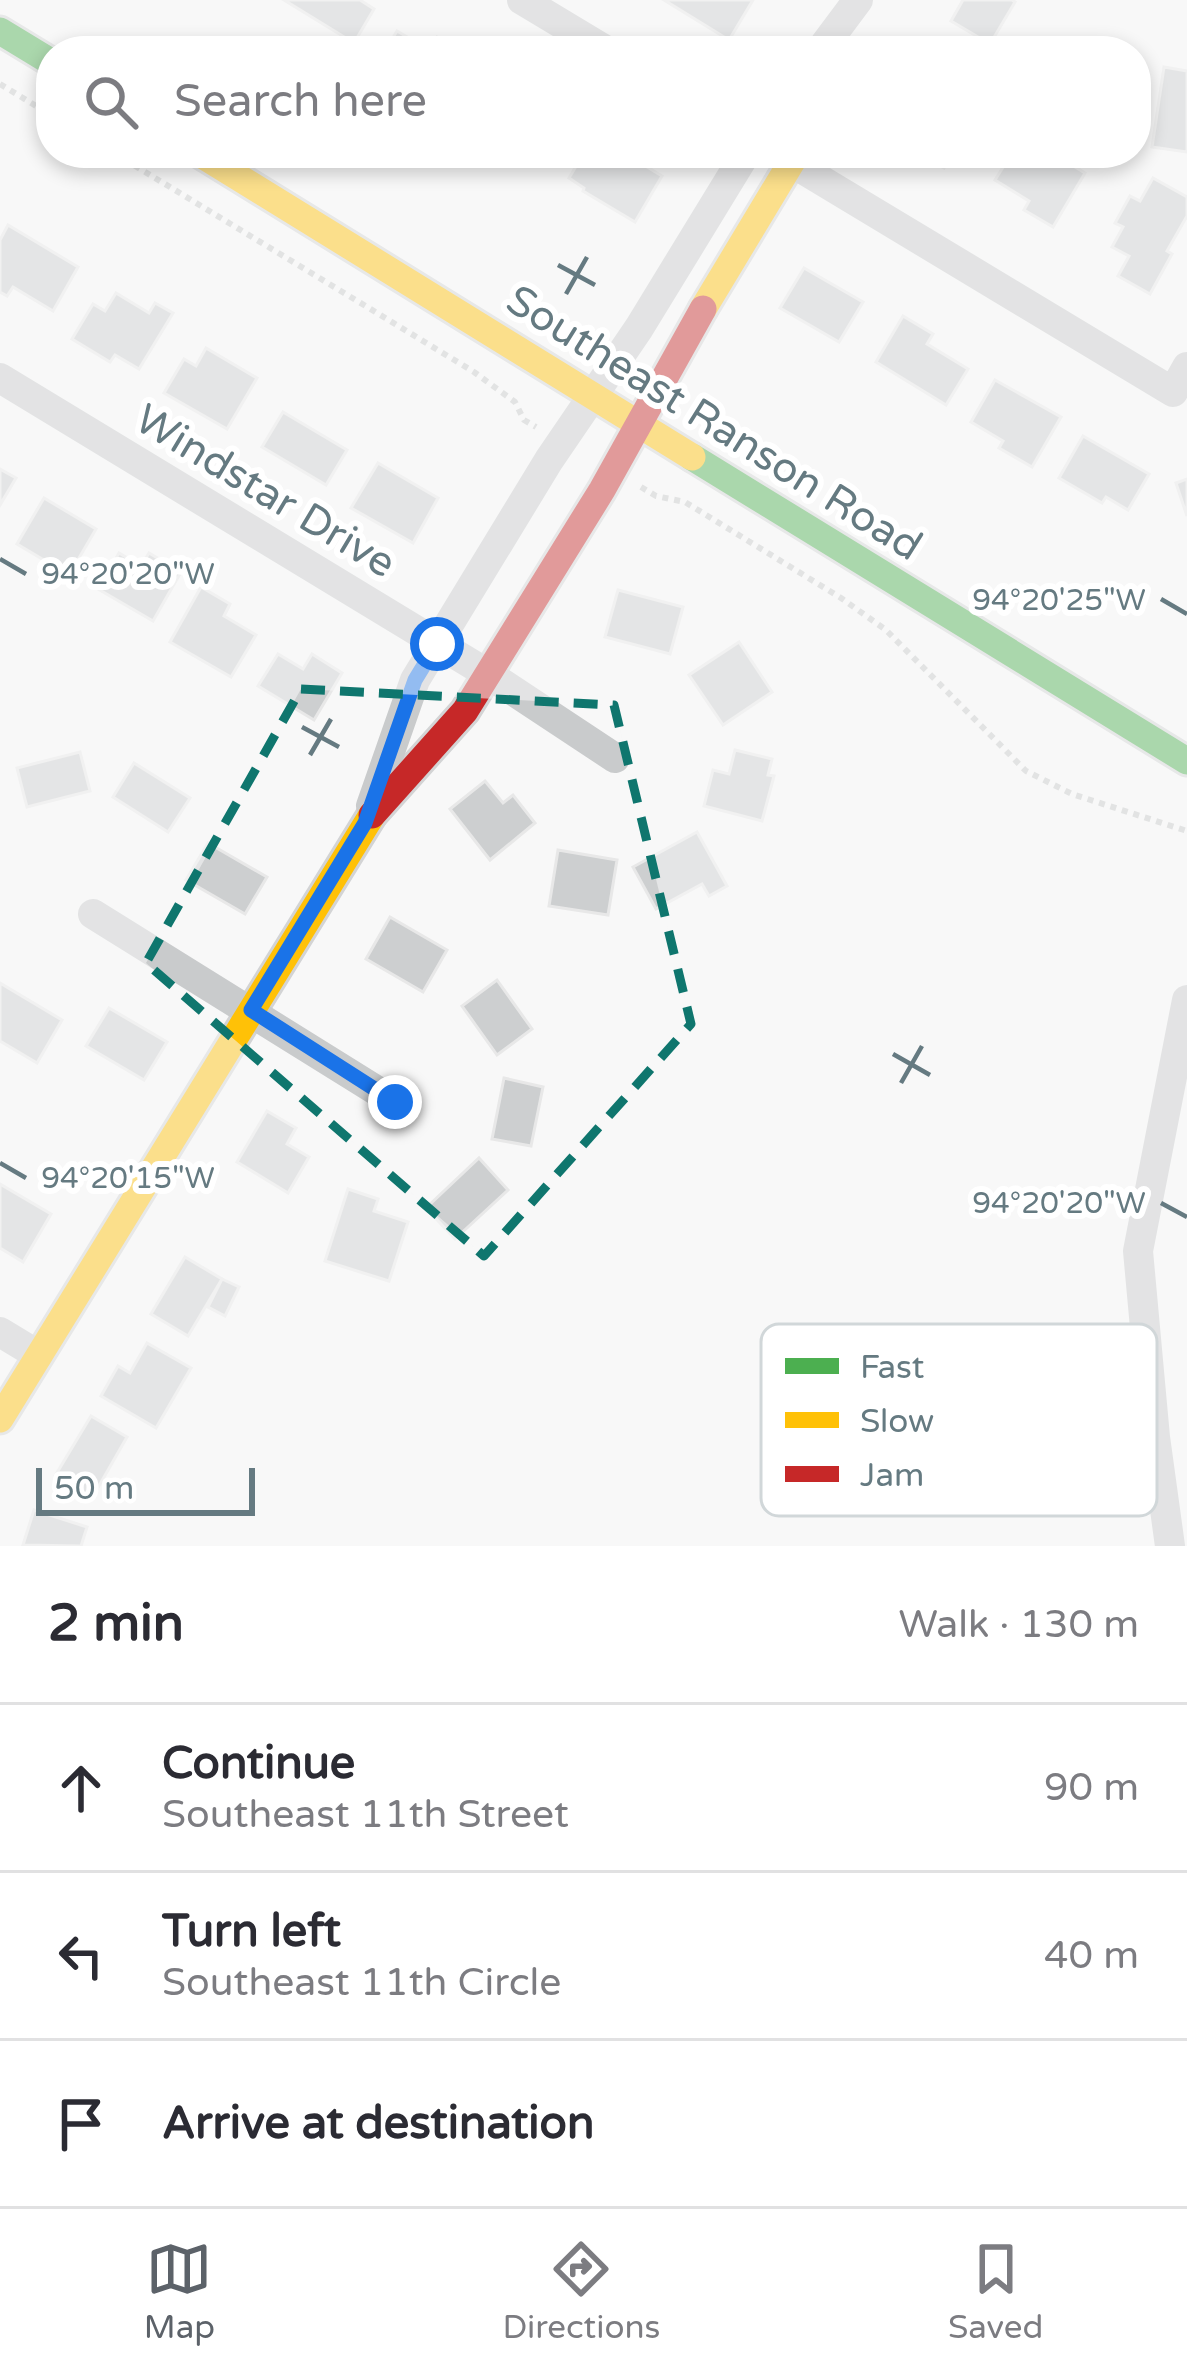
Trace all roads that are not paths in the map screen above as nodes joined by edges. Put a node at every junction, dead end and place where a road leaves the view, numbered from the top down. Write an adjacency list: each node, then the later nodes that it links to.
1 (523, 0): 5 (street)
2 (858, 0): 6 (street)
3 (873, 0): 7 (street)
4 (0, 31): 8 (street)
5 (582, 36)
6 (831, 36)
7 (855, 36)
8 (36, 53)
9 (224, 168): 15 (street, Southeast Ranson Road)
10 (737, 168): 15 (street)
11 (781, 168): 16 (street)
12 (808, 168): 13 (street)
13 (1187, 368)
14 (0, 378): 17 (street, Windstar Drive)
15 (593, 395): 16 (street, Southeast Ranson Road); 17 (street)
16 (639, 423): 18 (street); 20 (street, Southeast Ranson Road)
17 (437, 644): 18 (street, Windstar Drive); 21 (street)
18 (488, 674): 19 (street, Windstar Drive); 21 (street)
19 (615, 758)
20 (1187, 761)
21 (365, 823): 24 (street)
22 (93, 914): 24 (street)
23 (1187, 1000): 26 (street)
24 (251, 1010): 25 (street); 28 (street)
25 (395, 1102)
26 (1145, 1324)
27 (0, 1332): 28 (street)
28 (38, 1355): 29 (street)
29 (0, 1419)
30 (1157, 1452): 31 (street)
31 (1170, 1546)

